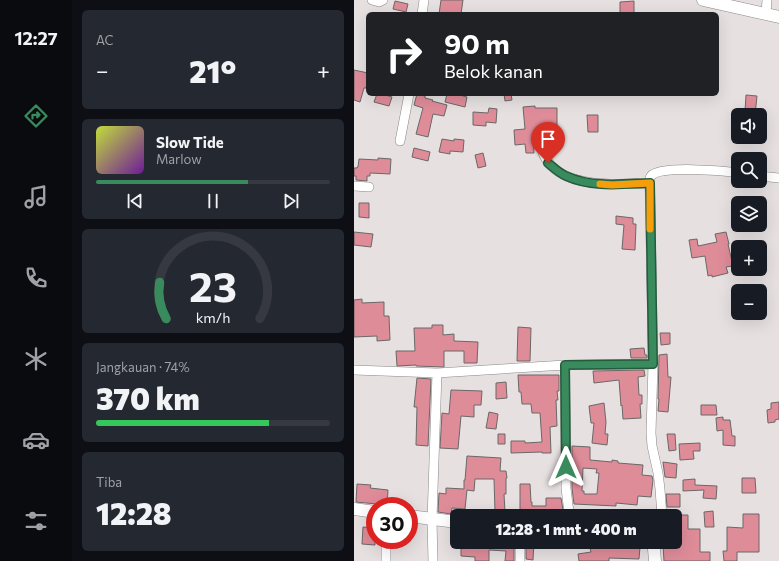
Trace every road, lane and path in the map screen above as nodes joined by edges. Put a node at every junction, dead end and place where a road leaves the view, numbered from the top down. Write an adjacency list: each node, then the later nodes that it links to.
1 (372, 0): 2 (street)
2 (383, 0)
3 (424, 0): 6 (street)
4 (703, 0): 7 (street)
5 (767, 0): 7 (street)
6 (422, 12)
7 (766, 14): 8 (street)
8 (779, 17)
9 (409, 96): 11 (street)
10 (538, 140): 15 (street)
11 (400, 141)
12 (731, 172): 15 (street)
13 (767, 177): 14 (street)
14 (779, 178)
15 (650, 183): 18 (street)
16 (354, 186): 17 (street)
17 (369, 187)
18 (653, 364): 19 (street); 24 (street)
19 (565, 365): 21 (street); 23 (street)
20 (354, 370): 21 (street)
21 (437, 373): 27 (street)
22 (354, 509): 25 (street)
23 (569, 509)
24 (662, 509)
25 (366, 511)
26 (418, 517): 27 (street)
27 (432, 519): 28 (street); 33 (street)
28 (450, 521)
29 (386, 549): 32 (street)
30 (520, 549): 34 (street)
31 (654, 549): 35 (street)
32 (386, 561)
33 (433, 561)
34 (520, 561)
35 (655, 561)

